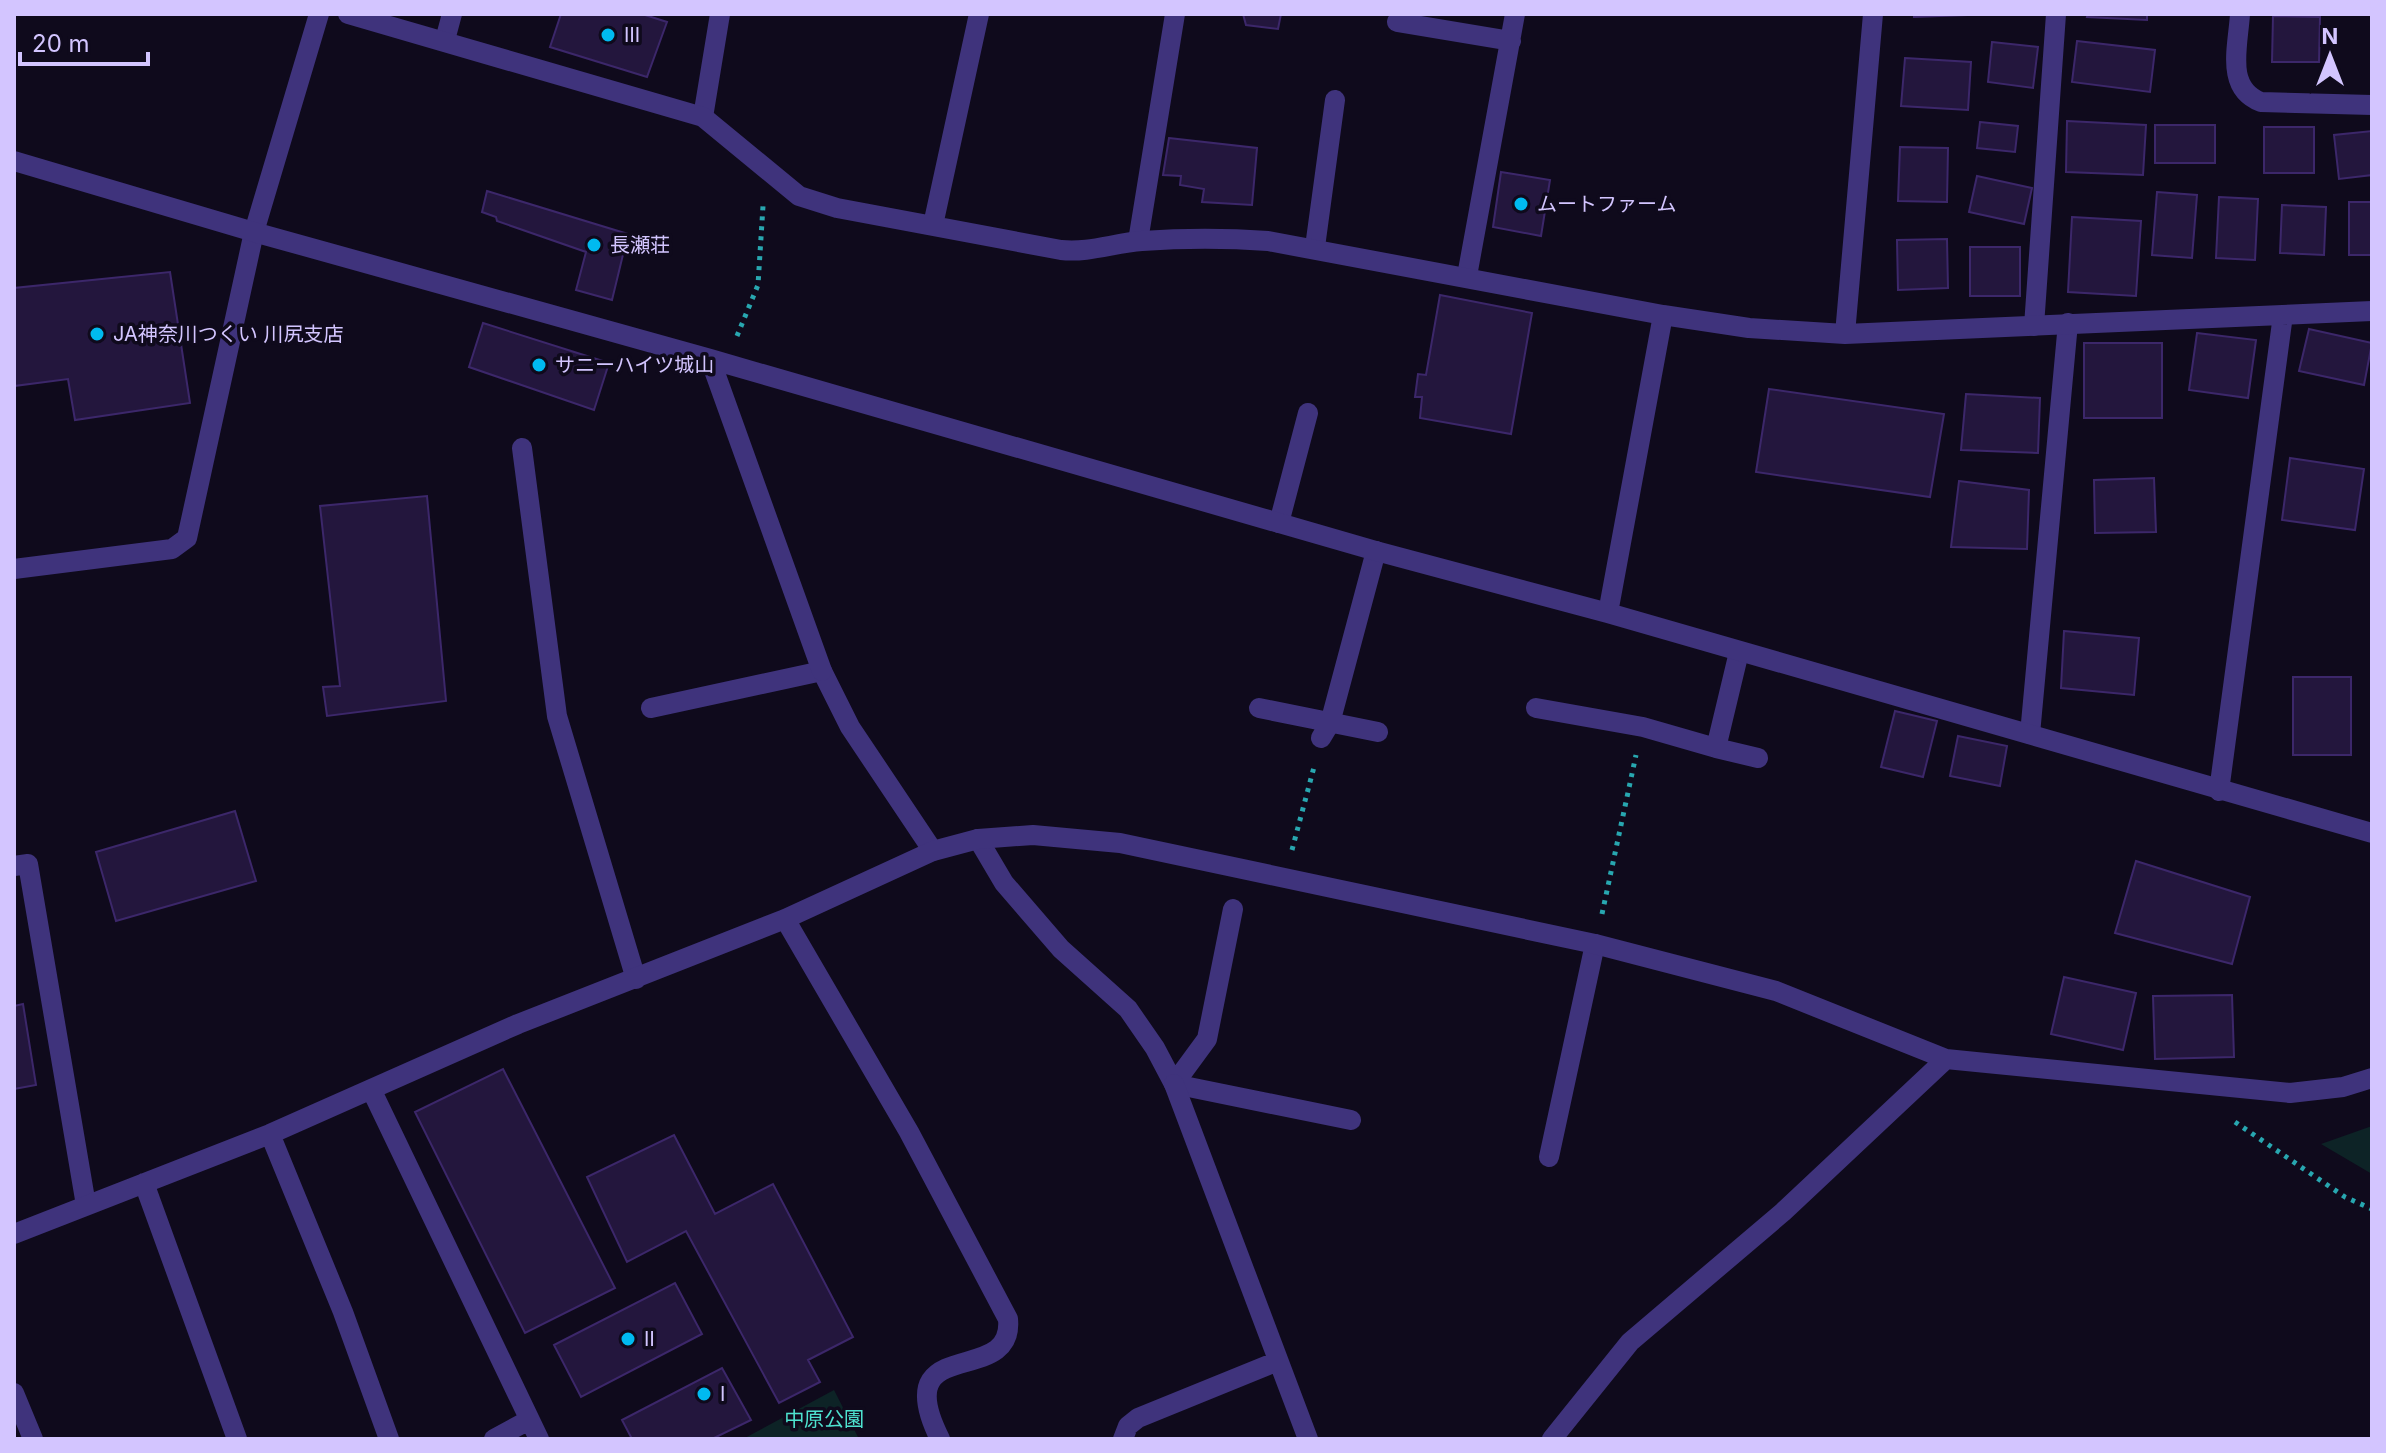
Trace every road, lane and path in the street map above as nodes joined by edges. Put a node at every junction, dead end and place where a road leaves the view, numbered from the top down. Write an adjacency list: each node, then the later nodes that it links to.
1 (319, 14): 20 (street)
2 (348, 14): 12 (street)
3 (452, 14): 12 (street)
4 (720, 14): 16 (street)
5 (979, 14): 19 (street)
6 (1175, 14): 21 (street)
7 (1515, 14): 13 (street)
8 (1873, 14): 29 (street)
9 (2056, 14): 28 (street)
10 (2240, 14): 15 (street)
11 (1397, 22): 13 (street)
12 (445, 40): 16 (street)
13 (1511, 41): 23 (street)
14 (1335, 100): 22 (street)
15 (2372, 105)
16 (703, 117): 18 (street)
17 (14, 161): 20 (street)
18 (766, 170): 19 (street); 30 (path)
19 (933, 225): 21 (street)
20 (254, 232): 31 (street); 36 (street)
21 (1138, 241): 22 (street)
22 (1315, 247): 23 (street)
23 (1467, 276): 25 (street)
24 (2372, 311): 26 (street)
25 (1663, 315): 29 (street); 37 (street)
26 (2283, 315): 27 (street); 49 (street)
27 (2068, 323): 28 (street); 46 (street)
28 (2034, 326): 29 (street)
29 (1845, 334)
30 (731, 347)
31 (710, 359): 34 (street); 39 (street)
32 (1308, 413): 34 (street)
33 (522, 448): 58 (street)
34 (1279, 523): 35 (street)
35 (1376, 551): 37 (street); 44 (street)
36 (14, 569)
37 (1608, 613): 38 (street)
38 (1739, 652): 46 (street); 47 (street)
39 (822, 671): 40 (street); 52 (street)
40 (651, 708)
41 (1259, 708): 44 (street)
42 (1536, 708): 43 (street)
43 (1643, 727): 47 (street); 57 (path)
44 (1325, 731): 45 (street); 54 (path)
45 (1378, 732)
46 (2030, 734): 49 (street)
47 (1716, 748): 48 (street)
48 (1758, 758)
49 (2219, 791): 50 (street)
50 (2372, 833)
51 (978, 839): 52 (street); 54 (street); 61 (street)
52 (933, 851): 56 (street)
53 (14, 866): 68 (street)
54 (1284, 878): 57 (street)
55 (1233, 909): 61 (street)
56 (785, 919): 58 (street); 79 (street)
57 (1595, 944): 59 (street); 66 (street)
58 (636, 979): 63 (street)
59 (1946, 1059): 62 (street); 82 (street)
60 (2372, 1078): 62 (street)
61 (1174, 1084): 64 (street); 71 (street)
62 (2194, 1085): 69 (path)
63 (371, 1089): 65 (street); 73 (street)
64 (1351, 1120)
65 (270, 1134): 67 (street); 76 (street)
66 (1549, 1157)
67 (144, 1183): 68 (street); 75 (street)
68 (86, 1205): 70 (street)
69 (2372, 1209)
70 (14, 1234)
71 (1278, 1361): 80 (street); 81 (street)
72 (14, 1393): 74 (street)
73 (529, 1420): 77 (street); 78 (street)
74 (33, 1439)
75 (237, 1439)
76 (389, 1439)
77 (494, 1439)
78 (539, 1439)
79 (940, 1439)
80 (1123, 1439)
81 (1308, 1439)
82 (1552, 1439)

